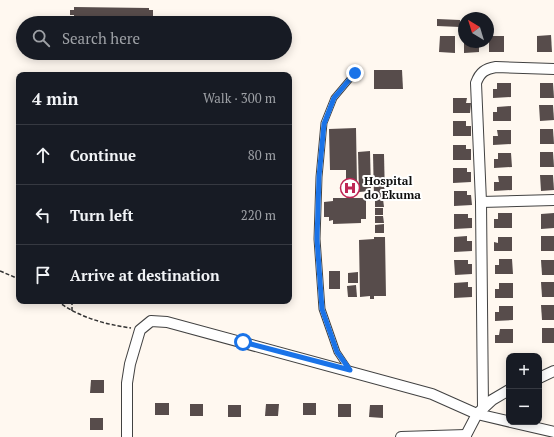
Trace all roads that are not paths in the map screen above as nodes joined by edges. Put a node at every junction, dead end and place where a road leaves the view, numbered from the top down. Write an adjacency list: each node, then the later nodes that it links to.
1 (554, 69): 4 (street)
2 (355, 73): 5 (lane)
3 (554, 200): 4 (street)
4 (481, 202): 9 (street)
5 (350, 370): 9 (street); 12 (street)
6 (554, 371): 7 (street)
7 (542, 377)
8 (506, 392): 9 (street)
9 (480, 411): 10 (street); 11 (street)
10 (554, 432)
11 (466, 436): 13 (street)
12 (127, 437)
13 (401, 437)

